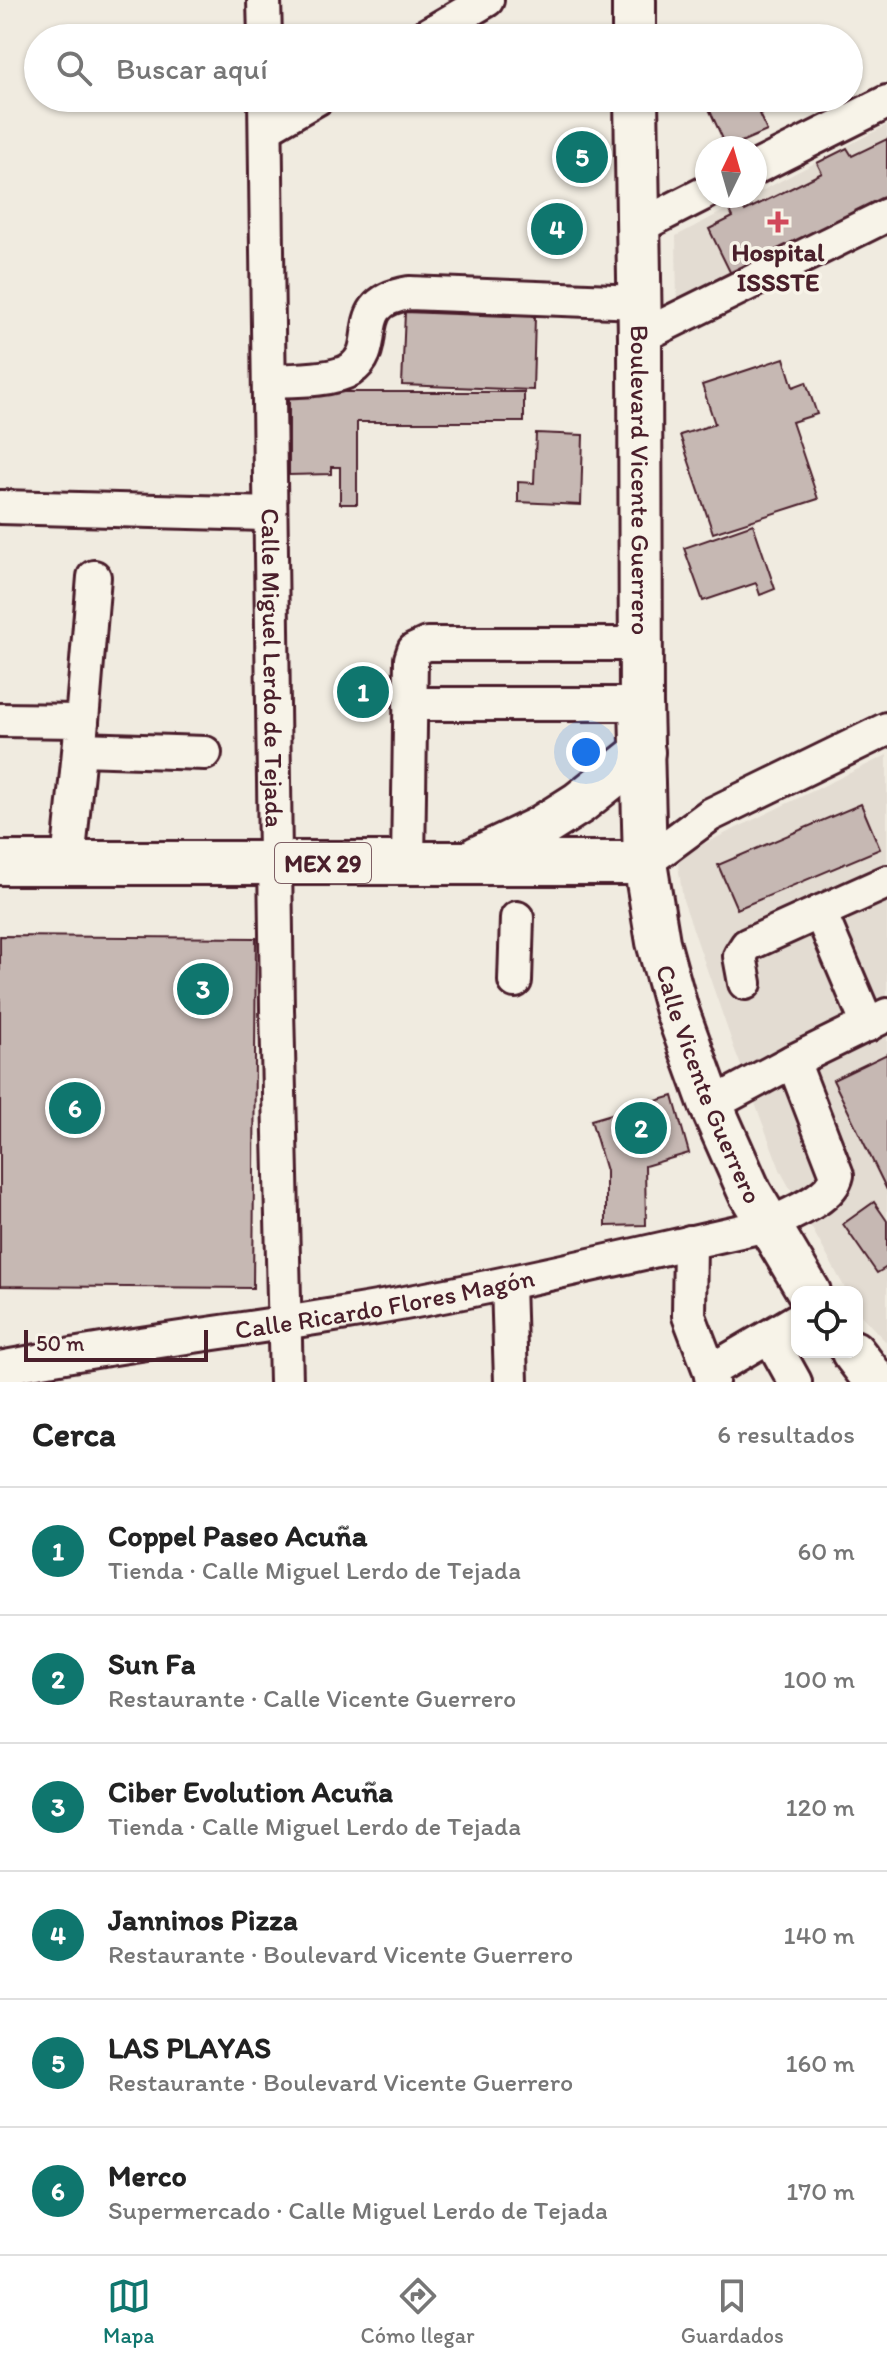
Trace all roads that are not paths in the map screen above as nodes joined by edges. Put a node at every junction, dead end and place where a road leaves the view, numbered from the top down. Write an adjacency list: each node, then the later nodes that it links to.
1 (264, 0): 4 (street)
2 (487, 0): 5 (street)
3 (634, 0): 6 (main road)
4 (265, 24)
5 (446, 24)
6 (634, 24)
7 (887, 102): 10 (street)
8 (636, 112): 13 (main road, Boulevard Vicente Guerrero)
9 (265, 113): 15 (street, Calle Miguel Lerdo de Tejada)
10 (767, 162)
11 (695, 198): 13 (street)
12 (887, 215): 14 (street)
13 (638, 227): 14 (main road, Boulevard Vicente Guerrero)
14 (640, 320): 15 (street); 19 (main road, Boulevard Vicente Guerrero)
15 (269, 381): 17 (street, Calle Miguel Lerdo de Tejada)
16 (0, 507): 17 (street)
17 (270, 514): 29 (street, Calle Miguel Lerdo de Tejada)
18 (94, 577): 23 (street)
19 (641, 644): 20 (street); 21 (main road, Boulevard Vicente Guerrero)
20 (410, 704): 21 (street); 30 (street)
21 (641, 704): 25 (main road, Boulevard Vicente Guerrero)
22 (0, 720): 23 (street)
23 (81, 735): 26 (street); 28 (street)
24 (884, 738): 32 (street)
25 (643, 752): 31 (main road); 32 (main road, Boulevard Vicente Guerrero)
26 (205, 753)
27 (0, 863): 28 (main road, MEX 29)
28 (68, 863): 29 (main road, MEX 29)
29 (274, 863): 30 (main road, MEX 29); 45 (street, Calle Miguel Lerdo de Tejada)
30 (408, 863): 31 (main road, MEX 29)
31 (466, 863): 32 (main road, MEX 29)
32 (645, 863): 40 (main road, Calle Vicente Guerrero)
33 (886, 884): 34 (street)
34 (820, 912): 37 (street); 38 (street)
35 (517, 918): 36 (street)
36 (515, 981)
37 (745, 983)
38 (877, 1020): 39 (street)
39 (793, 1061): 40 (street); 41 (street, Calle Ricardo Flores Magón)
40 (711, 1105): 41 (main road, Calle Vicente Guerrero)
41 (768, 1225): 42 (street, Calle Ricardo Flores Magón); 44 (main road, Calle Vicente Guerrero)
42 (690, 1242): 43 (street, Calle Ricardo Flores Magón); 50 (street)
43 (508, 1283): 45 (street, Calle Ricardo Flores Magón); 52 (street)
44 (805, 1286)
45 (284, 1322): 48 (street, Calle Ricardo Flores Magón); 51 (street, Calle Miguel Lerdo de Tejada)
46 (784, 1329): 50 (street); 53 (street)
47 (858, 1358): 54 (main road)
48 (81, 1367): 49 (street, Calle Ricardo Flores Magón)
49 (0, 1368)
50 (711, 1377)
51 (286, 1382)
52 (511, 1382)
53 (795, 1382)
54 (876, 1382)

